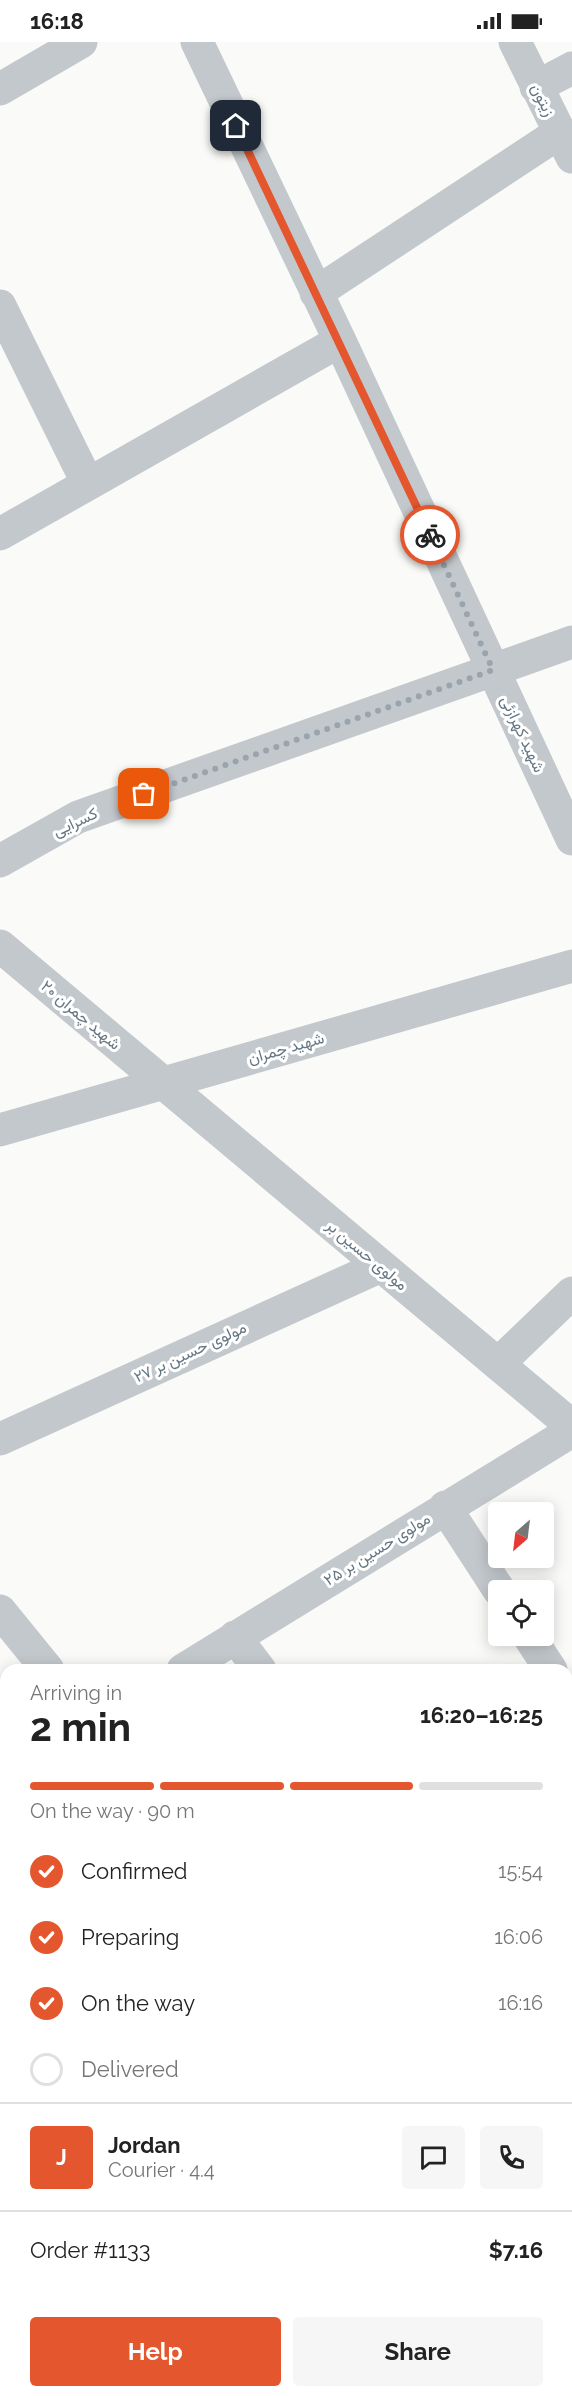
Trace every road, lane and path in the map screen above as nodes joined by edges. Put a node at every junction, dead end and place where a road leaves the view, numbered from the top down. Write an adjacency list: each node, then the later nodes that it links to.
1 (81, 42): 6 (street)
2 (196, 42): 8 (street, شهید کهرازئی)
3 (515, 42): 5 (street, زیتون)
4 (572, 68): 5 (street)
5 (537, 87): 7 (street, زیتون)
6 (0, 89)
7 (566, 145): 8 (street)
8 (316, 293): 10 (street, شهید کهرازئی)
9 (0, 306): 11 (street)
10 (340, 341): 11 (street); 14 (street, شهید کهرازئی)
11 (88, 484): 12 (street)
12 (0, 534)
13 (572, 642): 14 (street, کسرایی)
14 (493, 670): 15 (street, شهید کهرازئی); 16 (street, کسرایی)
15 (572, 839)
16 (0, 861)
17 (0, 946): 19 (street, شهید چمران ۲۰)
18 (572, 966): 19 (street, شهید چمران)
19 (162, 1084): 20 (street, شهید چمران); 21 (street, مولوی حسین بر)
20 (0, 1130)
21 (381, 1266): 23 (street, مولوی حسین بر); 26 (street, مولوی حسین بر ۲۷)
22 (572, 1293): 23 (street)
23 (498, 1364): 24 (street, مولوی حسین بر)
24 (572, 1426)
25 (572, 1431): 27 (street, مولوی حسین بر ۲۵)
26 (0, 1439)
27 (445, 1507): 28 (street); 30 (street, مولوی حسین بر ۲۵)
28 (492, 1580)
29 (0, 1611): 32 (street)
30 (235, 1637): 33 (street, مولوی حسین بر ۲۵); 34 (street)
31 (535, 1646): 35 (street)
32 (43, 1664)
33 (192, 1664)
34 (255, 1664)
35 (547, 1664)

